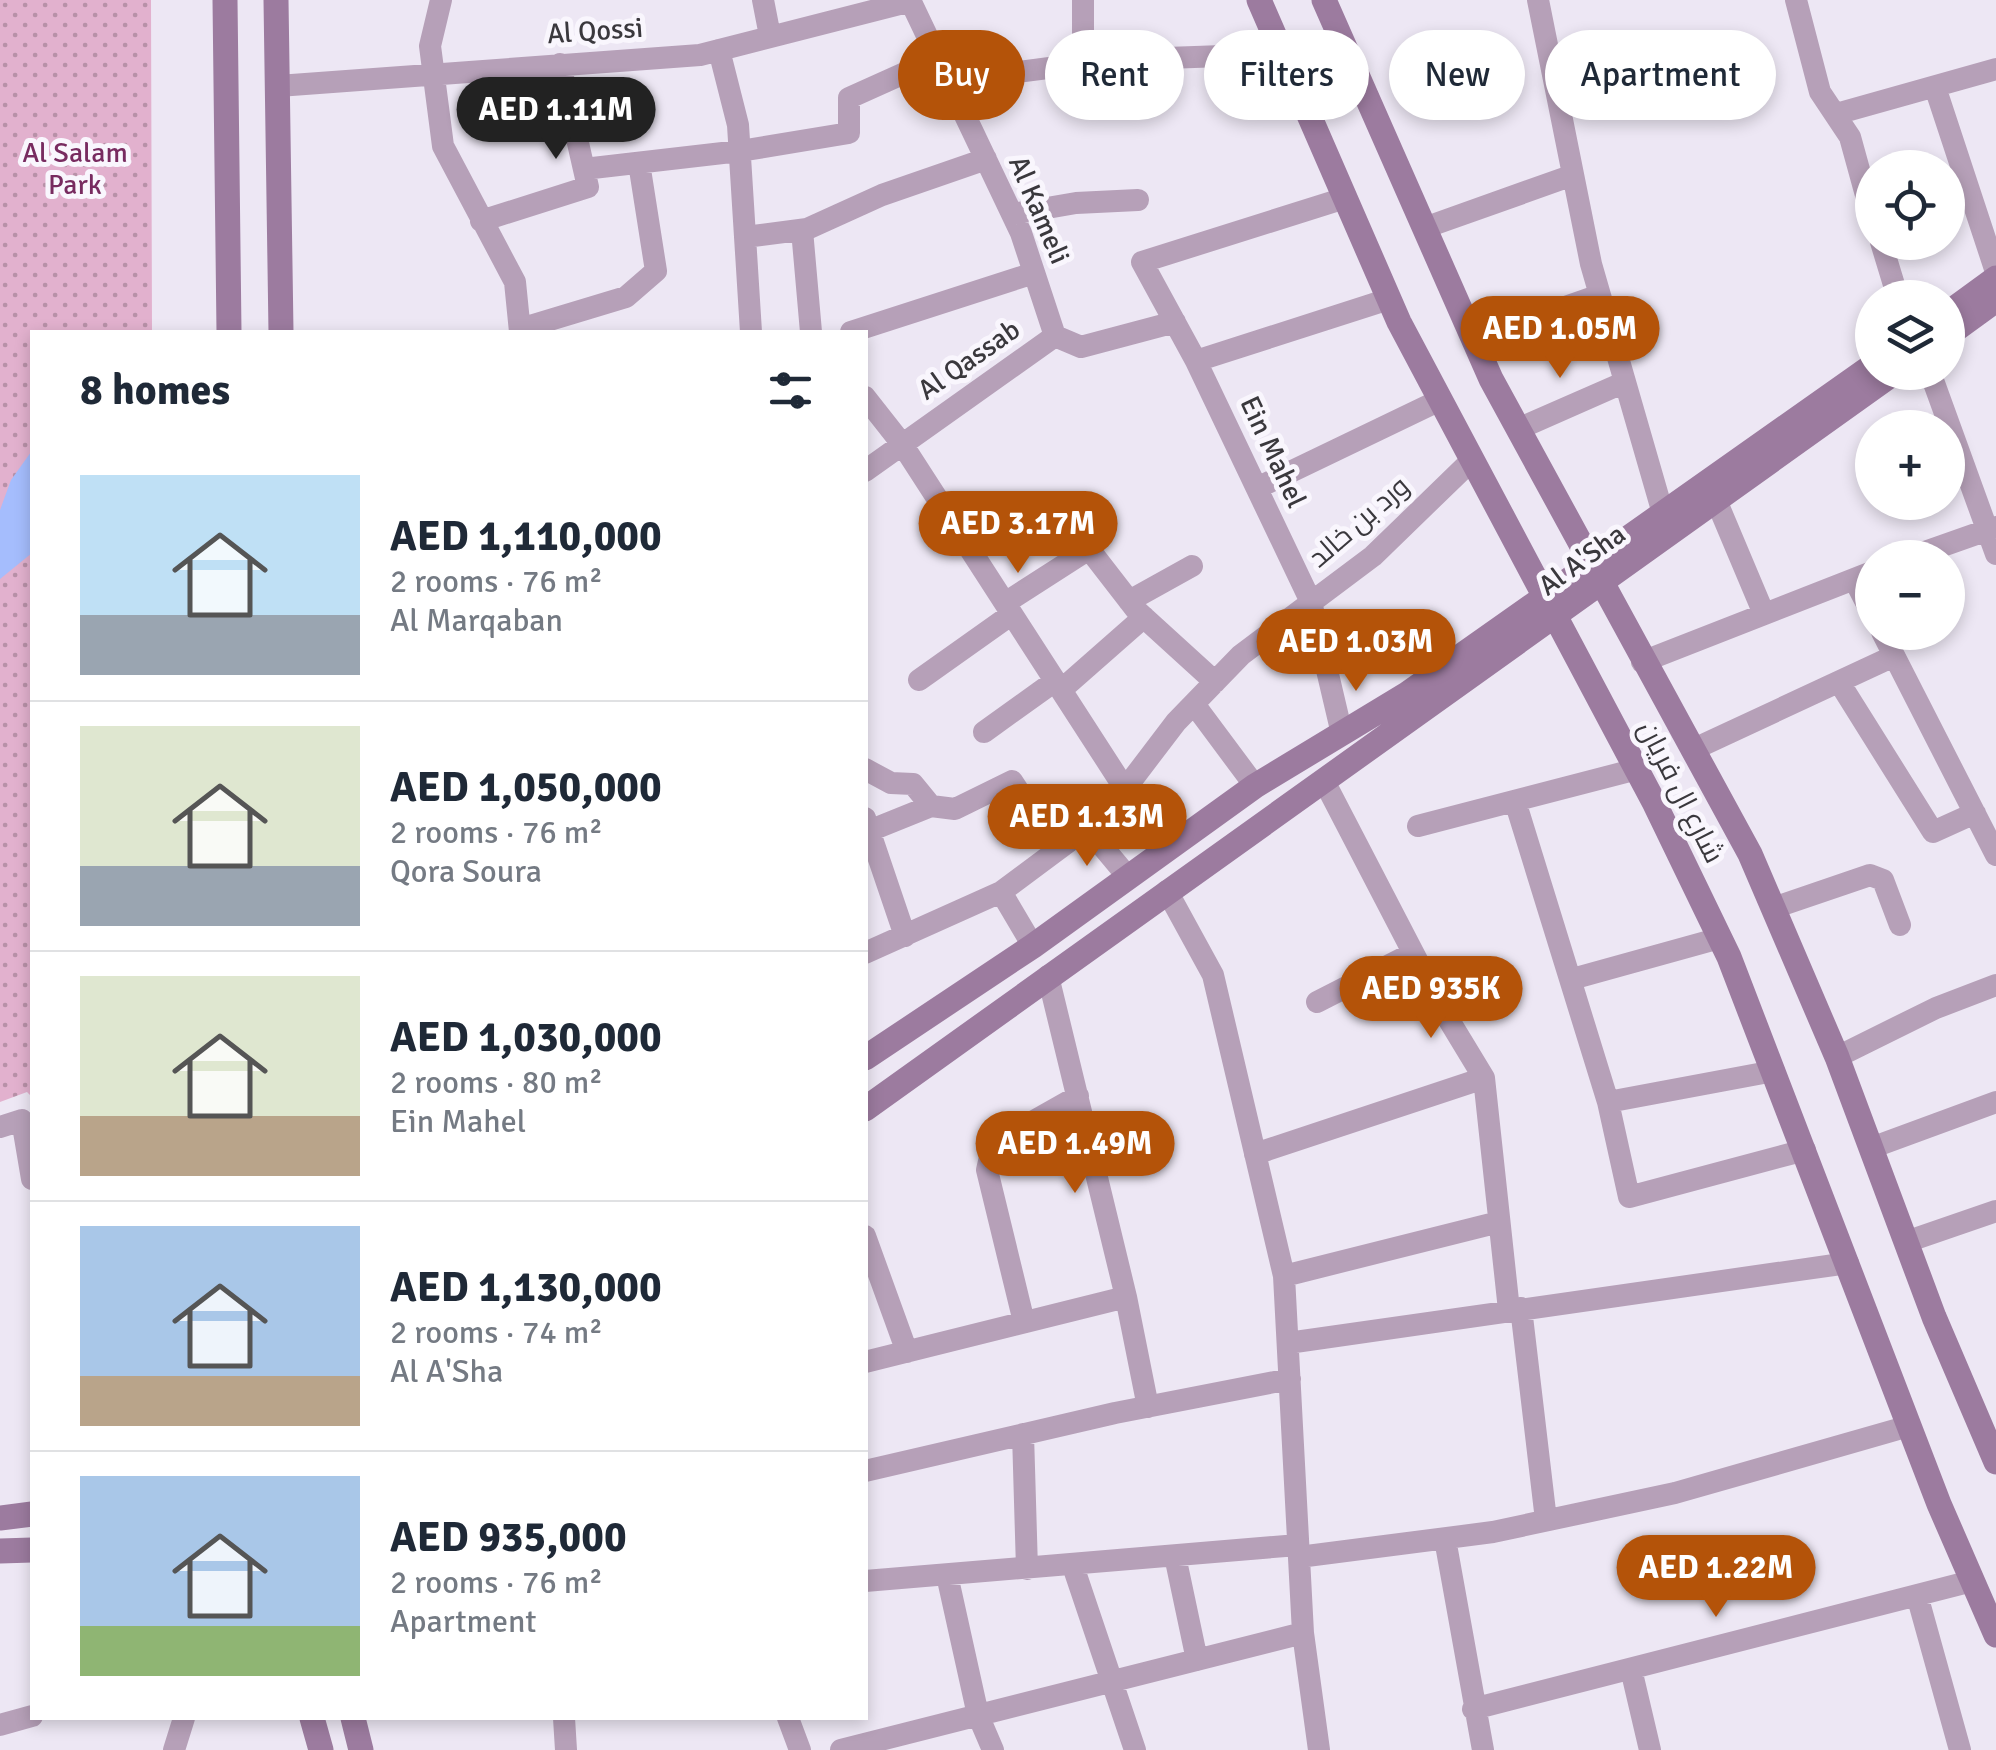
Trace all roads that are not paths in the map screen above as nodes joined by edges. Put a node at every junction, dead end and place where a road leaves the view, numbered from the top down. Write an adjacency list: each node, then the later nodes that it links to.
1 (225, 0): 46 (main road)
2 (276, 0): 20 (main road)
3 (441, 0): 18 (street)
4 (763, 0): 14 (street)
5 (911, 0): 11 (street, Al Kameli); 14 (street, Al Qossi)
6 (1083, 0): 12 (street)
7 (1259, 0): 13 (main road, شارع ال فريان)
8 (1324, 0): 35 (main road, شارع ال فريان)
9 (1538, 0): 30 (street)
10 (1796, 0): 22 (street)
11 (925, 30)
12 (1083, 30)
13 (1272, 30)
14 (770, 36): 15 (street, Al Qossi)
15 (719, 50): 16 (street, Al Qossi); 25 (street)
16 (560, 64): 18 (street, Al Qossi); 29 (street)
17 (1996, 69): 21 (street)
18 (433, 72): 20 (street, Al Qossi); 34 (street)
19 (898, 76): 25 (street)
20 (278, 86): 47 (main road)
21 (1935, 87): 22 (street); 39 (street)
22 (1836, 114): 26 (street)
23 (968, 120): 27 (street, Al Kameli)
24 (1311, 120): 31 (main road, شارع ال فريان)
25 (740, 152): 28 (street); 37 (street)
26 (1855, 153)
27 (986, 158): 33 (street, Al Kameli); 36 (street)
28 (640, 163): 29 (street); 49 (street)
29 (584, 169): 34 (street)
30 (1573, 176): 35 (street); 40 (street)
31 (1345, 198): 41 (main road, شارع ال فريان); 44 (street, Ein Mahel)
32 (1138, 200): 33 (street)
33 (1012, 214): 38 (street, Al Kameli)
34 (481, 221): 48 (street)
35 (1424, 228): 54 (main road, شارع ال فريان)
36 (802, 230): 37 (street); 51 (street)
37 (745, 236): 50 (street)
38 (1034, 272): 52 (street); 53 (street, Al Kameli)
39 (1996, 275): 42 (main road)
40 (1600, 294): 54 (street); 57 (street)
41 (1389, 299): 55 (street); 60 (main road, شارع ال فريان)
42 (1965, 299)
43 (1996, 300): 45 (main road)
44 (1176, 322): 53 (street, Al Qassab); 55 (street, Ein Mahel)
45 (1965, 323)
46 (229, 330)
47 (281, 330)
48 (520, 330)
49 (523, 330)
50 (751, 330)
51 (812, 330)
52 (857, 330)
53 (1055, 336): 63 (street, Al Qassab)
54 (1473, 340): 62 (main road, شارع ال فريان)
55 (1196, 360): 66 (street, Ein Mahel)
56 (1855, 378): 68 (main road, Al A'Sha)
57 (1625, 382): 62 (street); 68 (street)
58 (1870, 390): 67 (main road, Al A'Sha)
59 (1937, 390): 69 (street)
60 (1440, 400): 64 (main road, شارع ال فريان); 66 (street)
61 (868, 401): 63 (street)
62 (1518, 430): 73 (main road, شارع ال فريان)
63 (902, 444): 65 (street, Al Qassab); 77 (street)
64 (1472, 460): 75 (street, ورد بن خالد); 76 (main road, شارع ال فريان)
65 (868, 468)
66 (1257, 488): 75 (street, Ein Mahel)
67 (1716, 500): 73 (main road, Al A'Sha); 79 (street)
68 (1662, 510): 73 (main road, Al A'Sha)
69 (1991, 527): 70 (street); 71 (street)
70 (1956, 540)
71 (1996, 554)
72 (1192, 566): 78 (street)
73 (1595, 573): 76 (main road, Al A'Sha); 82 (main road, شارع ال فريان)
74 (1855, 578): 79 (street)
75 (1312, 602): 84 (street, ورد بن خالد); 89 (street, Ein Mahel)
76 (1550, 606): 89 (main road, Al A'Sha); 91 (main road, شارع ال فريان); 93 (main road, Al A'Sha)
77 (1008, 608): 78 (street); 83 (street); 86 (street)
78 (1136, 609): 84 (street); 86 (street)
79 (1764, 614): 82 (street)
80 (1891, 650): 81 (street)
81 (1894, 656): 85 (street); 98 (street)
82 (1642, 662): 90 (main road, شارع ال فريان)
83 (919, 680)
84 (1214, 682): 87 (street, ورد بن خالد)
85 (1839, 682): 90 (street); 98 (street)
86 (1058, 686): 88 (street); 95 (street)
87 (1194, 704): 94 (street); 95 (street, ورد بن خالد)
88 (984, 732)
89 (1342, 734): 94 (main road, Al A'Sha)
90 (1692, 750): 108 (main road, شارع ال فريان)
91 (1637, 769): 96 (street); 111 (main road, شارع ال فريان)
92 (868, 770): 97 (street)
93 (1324, 781): 106 (main road, Al A'Sha); 114 (street)
94 (1255, 786): 105 (main road, Al A'Sha)
95 (1125, 788): 102 (street, ورد بن خالد)
96 (1515, 801): 100 (street); 116 (street)
97 (932, 806): 99 (street); 103 (street)
98 (1975, 813): 104 (street)
99 (868, 824)
100 (1418, 826)
101 (868, 827): 110 (street)
102 (1086, 828): 103 (street, ورد بن خالد); 105 (street)
103 (1057, 850): 107 (street, ورد بن خالد)
104 (1996, 854)
105 (1128, 877): 112 (main road, Al A'Sha)
106 (1167, 891): 115 (main road, Al A'Sha); 130 (street)
107 (1001, 892): 110 (street, ورد بن خالد); 112 (street)
108 (1773, 908): 109 (street); 120 (main road, شارع ال فريان)
109 (1900, 925)
110 (905, 936): 113 (street, ورد بن خالد)
111 (1720, 938): 116 (street); 121 (main road, شارع ال فريان)
112 (1033, 946): 119 (main road, Al A'Sha)
113 (868, 952)
114 (1413, 953): 118 (street); 122 (street)
115 (1048, 976): 123 (street); 126 (main road, Al A'Sha)
116 (1572, 979): 124 (street)
117 (1996, 985): 120 (street)
118 (1316, 1002)
119 (868, 1056)
120 (1838, 1057): 128 (main road, شارع ال فريان)
121 (1774, 1070): 124 (street); 129 (main road, شارع ال فريان)
122 (1484, 1078): 130 (street); 133 (street)
123 (1078, 1096): 138 (street); 140 (street)
124 (1608, 1102): 129 (street)
125 (1996, 1102): 128 (street)
126 (868, 1107)
127 (0, 1128): 131 (street)
128 (1871, 1148): 134 (main road, شارع ال فريان)
129 (1805, 1150): 136 (main road, شارع ال فريان)
130 (1255, 1154): 137 (street)
131 (30, 1167)
132 (1996, 1210): 134 (street)
133 (1500, 1222): 137 (street); 139 (street)
134 (1906, 1242): 146 (main road, شارع ال فريان)
135 (868, 1244): 142 (street)
136 (1848, 1263): 139 (street); 147 (main road, شارع ال فريان)
137 (1284, 1276): 141 (street)
138 (1126, 1297): 140 (street); 145 (street)
139 (1515, 1309): 141 (street); 153 (street)
140 (1024, 1322): 142 (street)
141 (1288, 1343): 144 (street)
142 (907, 1352): 143 (street)
143 (868, 1361)
144 (1290, 1380): 145 (street); 157 (street)
145 (1148, 1407): 148 (street)
146 (1988, 1421): 149 (main road, شارع ال فريان)
147 (1909, 1426): 153 (street); 162 (main road, شارع ال فريان)
148 (1023, 1434): 150 (street); 160 (street)
149 (1996, 1462)
150 (868, 1470)
151 (30, 1514): 152 (main road)
152 (0, 1518)
153 (1546, 1520): 154 (street)
154 (1446, 1539): 157 (street); 170 (street)
155 (30, 1550): 156 (main road)
156 (0, 1551)
157 (1299, 1551): 158 (street); 165 (street)
158 (1175, 1556): 159 (street); 167 (street)
159 (1073, 1566): 160 (street); 169 (street)
160 (1026, 1569): 161 (street)
161 (947, 1575): 163 (street); 171 (street)
162 (1972, 1581): 164 (street); 166 (main road, شارع ال فريان)
163 (868, 1582)
164 (1918, 1596): 168 (street); 190 (street)
165 (1302, 1633): 167 (street); 187 (street)
166 (1996, 1635)
167 (1197, 1660): 169 (street)
168 (1631, 1668): 170 (street); 189 (street)
169 (1113, 1681): 171 (street); 186 (street)
170 (1473, 1709): 188 (street)
171 (978, 1715): 184 (street); 185 (street)
172 (30, 1716): 178 (street)
173 (183, 1720): 179 (street)
174 (313, 1720): 180 (main road)
175 (354, 1720): 181 (main road)
176 (564, 1720): 182 (street)
177 (789, 1720): 183 (street)
178 (0, 1724)
179 (174, 1750)
180 (321, 1750)
181 (361, 1750)
182 (566, 1750)
183 (800, 1750)
184 (841, 1750)
185 (993, 1750)
186 (1135, 1750)
187 (1319, 1750)
188 (1483, 1750)
189 (1650, 1750)
190 (1960, 1750)

